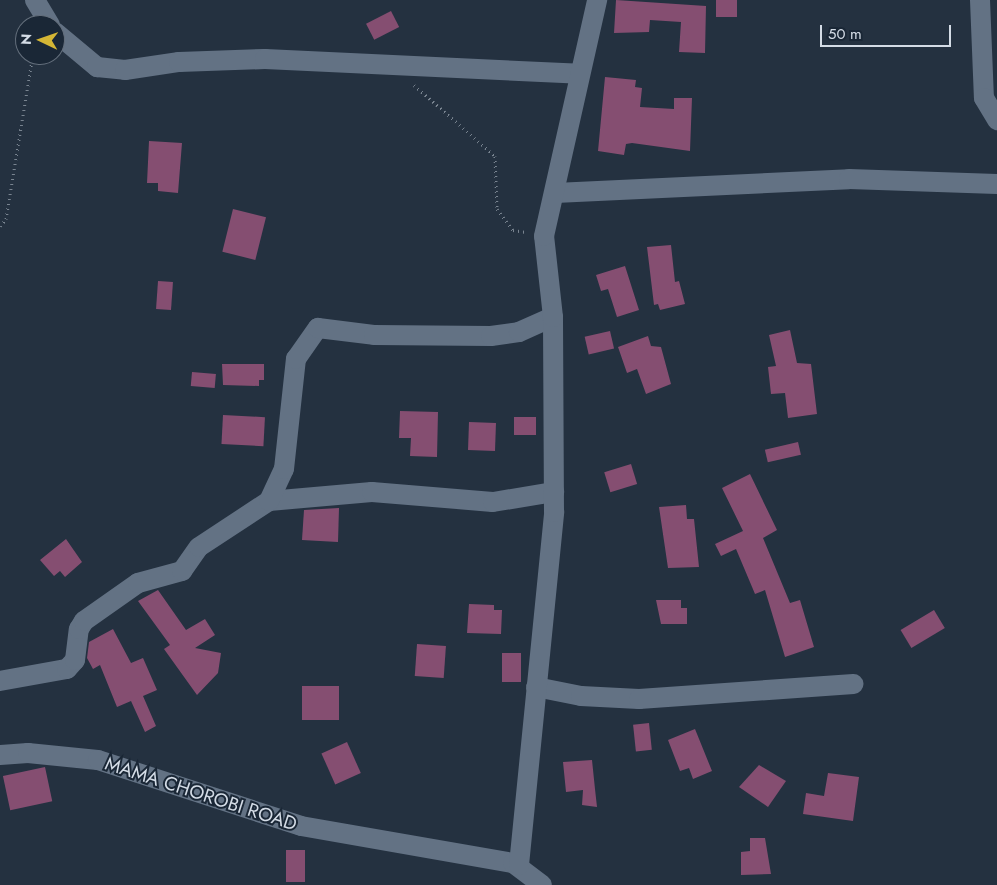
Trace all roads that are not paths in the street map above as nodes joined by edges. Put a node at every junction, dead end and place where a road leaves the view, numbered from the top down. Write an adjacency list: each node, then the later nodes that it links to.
1 (35, 0): 4 (street)
2 (597, 0): 6 (street)
3 (980, 0): 7 (street)
4 (44, 15)
5 (65, 40): 6 (street)
6 (580, 74): 9 (street)
7 (997, 120)
8 (997, 184): 9 (street)
9 (554, 193): 10 (street)
10 (553, 317): 11 (street); 12 (street)
11 (554, 492): 12 (street); 15 (street)
12 (269, 501): 13 (street)
13 (0, 681)
14 (853, 684): 15 (street)
15 (536, 687): 17 (street)
16 (0, 755): 17 (street, MAMA CHOROBI ROAD)
17 (519, 865): 18 (street)
18 (542, 885)

